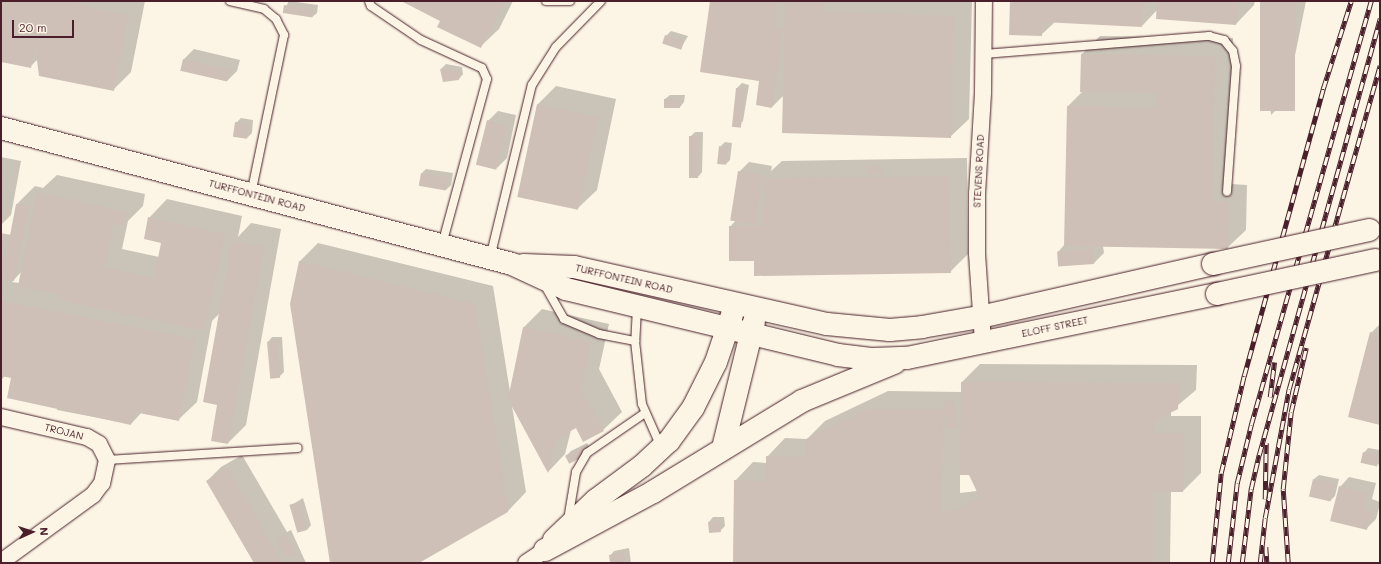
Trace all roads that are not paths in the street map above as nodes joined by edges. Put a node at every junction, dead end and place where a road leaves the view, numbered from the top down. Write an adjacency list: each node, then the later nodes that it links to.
1 (230, 1): 10 (lane)
2 (369, 1): 12 (lane)
3 (546, 1): 4 (lane)
4 (570, 1)
5 (601, 1): 13 (lane)
6 (984, 1): 7 (street, STEVENS ROAD)
7 (984, 54): 9 (lane); 20 (street, STEVENS ROAD)
8 (1, 128): 10 (street, TURFFONTEIN ROAD)
9 (1227, 192)
10 (251, 195): 12 (street, TURFFONTEIN ROAD)
11 (1374, 229): 20 (street, bridge)
12 (442, 246): 13 (street, TURFFONTEIN ROAD)
13 (490, 258): 15 (street, TURFFONTEIN ROAD)
14 (1377, 259): 24 (street, ELOFF STREET, bridge)
15 (512, 264): 16 (street, TURFFONTEIN ROAD); 17 (street, TURFFONTEIN ROAD)
16 (540, 277): 18 (street, TURFFONTEIN ROAD); 23 (lane)
17 (735, 305): 19 (street); 21 (street)
18 (637, 307): 21 (street, TURFFONTEIN ROAD); 23 (lane)
19 (758, 309): 20 (street); 22 (street)
20 (980, 317): 24 (street, STEVENS ROAD)
21 (728, 330): 22 (street, ELOFF STREET); 29 (street)
22 (751, 336): 25 (street, ELOFF STREET); 30 (street)
23 (635, 342): 26 (lane)
24 (983, 342): 25 (street, ELOFF STREET)
25 (907, 358): 30 (street)
26 (645, 413): 29 (lane); 32 (lane)
27 (1, 417): 31 (street, TROJAN)
28 (298, 448): 31 (lane)
29 (661, 448): 32 (street)
30 (723, 448): 33 (street)
31 (107, 460): 34 (street)
32 (567, 526): 33 (street)
33 (532, 559)
34 (1, 562)

